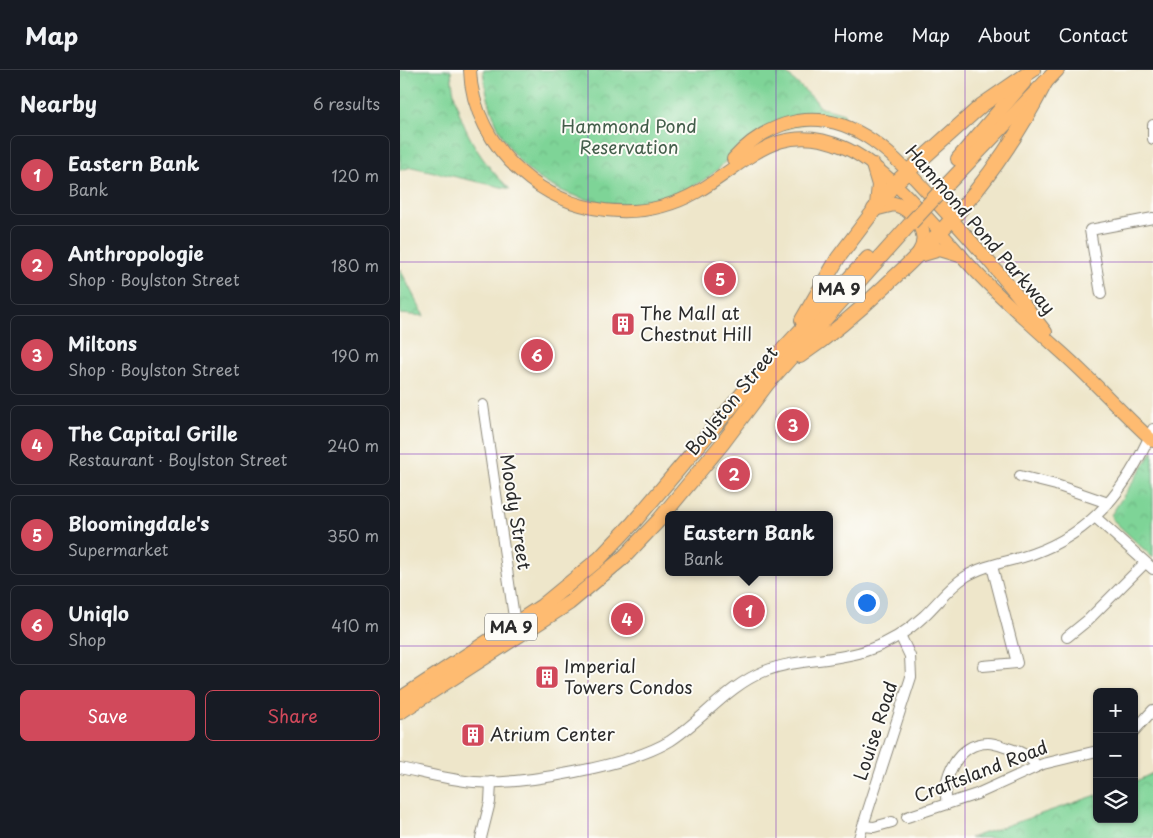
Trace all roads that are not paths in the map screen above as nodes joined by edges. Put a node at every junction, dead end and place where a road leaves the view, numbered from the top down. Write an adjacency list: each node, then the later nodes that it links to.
1 (470, 70): 9 (main road, Hammond Pond Parkway)
2 (1033, 70): 8 (highway); 11 (highway, Boylston Street / MA 9)
3 (1057, 70): 4 (highway, Boylston Street / MA 9)
4 (1045, 83): 11 (highway, Boylston Street / MA 9); 14 (highway)
5 (1153, 125): 6 (street)
6 (1153, 139)
7 (873, 165): 9 (main road, Hammond Pond Parkway); 10 (main road, Hammond Pond Parkway); 12 (highway)
8 (907, 171): 9 (main road, Hammond Pond Parkway); 10 (highway); 14 (main road, Hammond Pond Parkway)
9 (715, 180)
10 (894, 184): 12 (highway); 15 (main road, Hammond Pond Parkway)
11 (935, 191): 20 (highway, Boylston Street / MA 9)
12 (875, 207): 17 (highway); 20 (highway)
13 (1153, 218): 18 (street)
14 (953, 221): 15 (highway); 19 (main road, Hammond Pond Parkway)
15 (940, 234): 16 (main road, Hammond Pond Parkway); 17 (highway)
16 (960, 256): 17 (highway); 19 (main road, Hammond Pond Parkway)
17 (916, 258): 20 (highway)
18 (1101, 294)
19 (1059, 349): 22 (main road, Hammond Pond Parkway)
20 (777, 364): 25 (highway, Boylston Street / MA 9); 30 (highway, Boylston Street / MA 9)
21 (483, 405): 30 (street, Moody Street)
22 (1152, 436): 24 (street)
23 (1020, 476): 24 (street)
24 (1108, 503): 27 (street)
25 (666, 511)
26 (665, 512): 36 (highway, Boylston Street / MA 9)
27 (1095, 517): 28 (street); 29 (street)
28 (990, 566): 31 (street); 33 (street)
29 (1149, 566): 32 (street)
30 (516, 624): 34 (highway, Boylston Street / MA 9)
31 (900, 635): 41 (street); 45 (street, Louise Road)
32 (1068, 637)
33 (983, 666)
34 (400, 699)
35 (1153, 710): 37 (street)
36 (400, 712)
37 (1138, 727)
38 (1093, 752): 39 (street, Craftsland Road)
39 (1036, 766): 42 (street, Craftsland Road); 42 (street)
40 (400, 768): 41 (street)
41 (491, 782): 46 (street)
42 (947, 804): 43 (street, Craftsland Road)
43 (907, 818)
44 (892, 822): 45 (street)
45 (863, 826): 47 (street, Louise Road)
46 (481, 838)
47 (859, 838)

